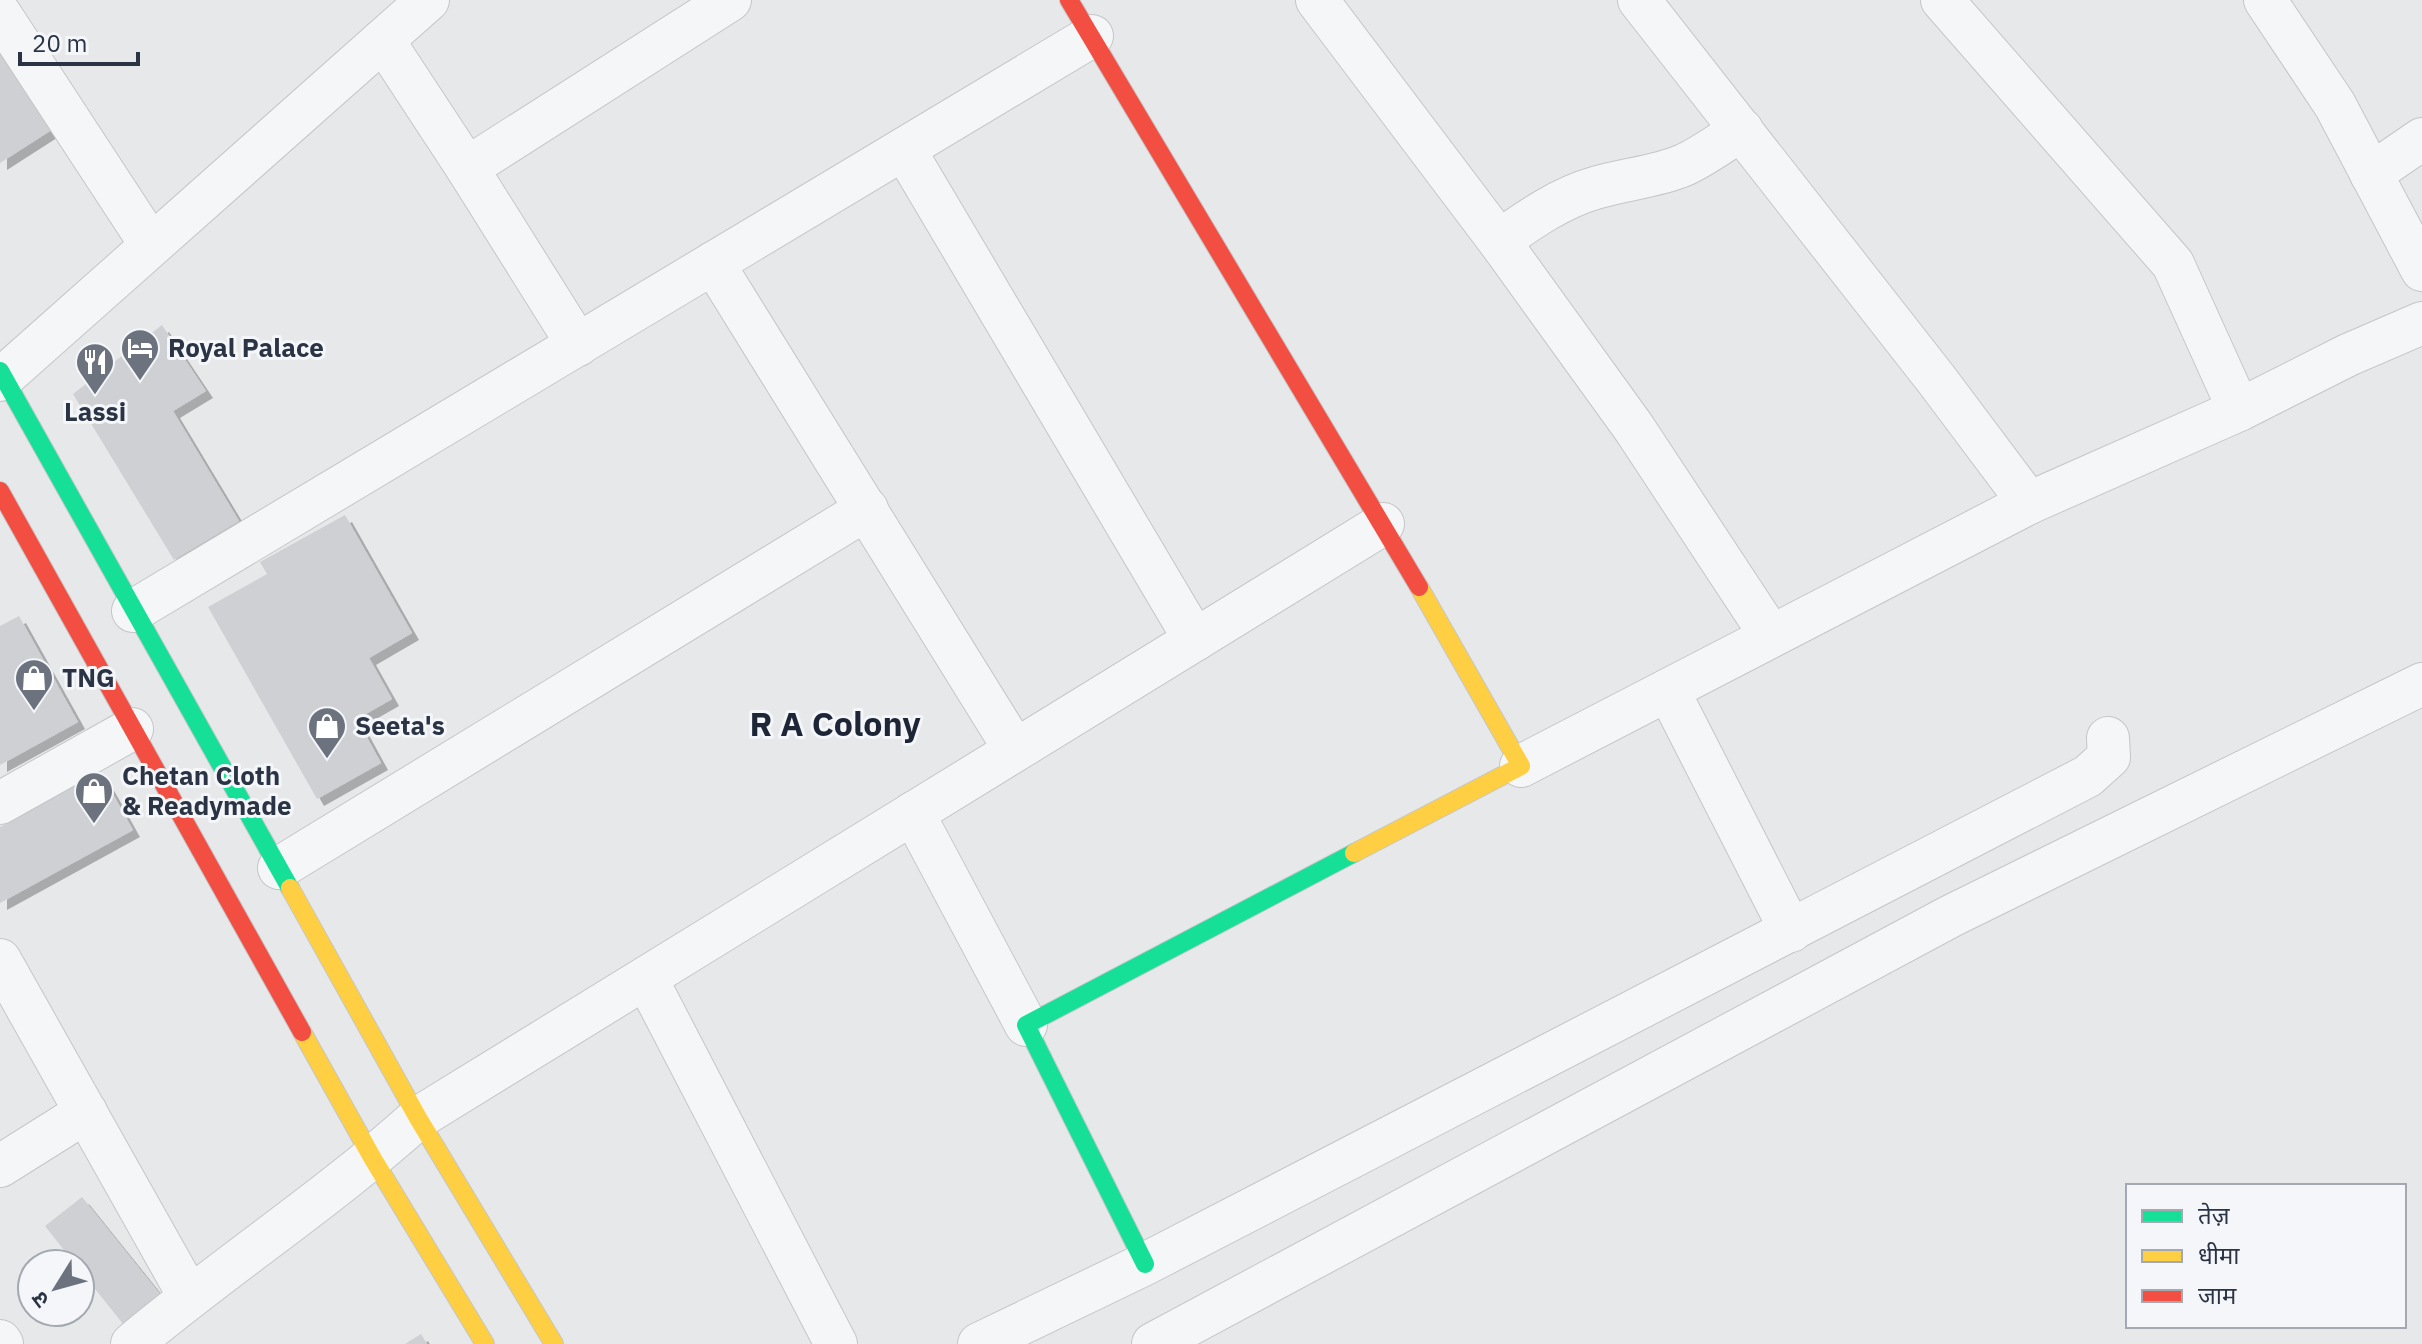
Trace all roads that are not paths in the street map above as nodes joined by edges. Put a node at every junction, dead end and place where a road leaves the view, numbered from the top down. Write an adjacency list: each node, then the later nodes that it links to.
1 (428, 0): 10 (street)
2 (730, 0): 14 (street)
3 (1069, 0): 9 (street)
4 (1317, 0): 16 (street)
5 (1639, 0): 11 (street)
6 (1942, 0): 23 (street)
7 (2265, 0): 15 (street)
8 (0, 14): 17 (street)
9 (1092, 36): 13 (street); 27 (street)
10 (383, 40): 14 (street); 17 (street)
11 (1742, 130): 16 (street); 25 (street)
12 (2422, 139): 15 (street)
13 (904, 149): 18 (street); 30 (street)
14 (467, 168): 21 (street)
15 (2371, 174): 19 (street)
16 (1499, 241): 29 (street)
17 (151, 245): 22 (street)
18 (713, 263): 21 (street); 26 (street)
19 (2422, 270)
20 (2422, 323): 23 (street)
21 (578, 345): 28 (street)
22 (1, 376): 28 (street)
23 (2239, 410): 25 (street)
24 (0, 491): 33 (street)
25 (2029, 503): 29 (street)
26 (867, 509): 35 (street); 39 (street)
27 (1383, 524): 30 (street); 36 (street)
28 (133, 611): 39 (street)
29 (1771, 636): 32 (street)
30 (1195, 640): 35 (street)
31 (2422, 684): 55 (street)
32 (1668, 690): 36 (street); 40 (street)
33 (132, 729): 37 (street); 46 (street)
34 (2108, 738): 40 (street)
35 (1015, 750): 38 (street)
36 (1521, 766): 43 (street)
37 (0, 803)
38 (913, 813): 42 (street); 43 (street)
39 (279, 868): 45 (street)
40 (1791, 931): 48 (street)
41 (0, 960): 44 (street)
42 (646, 978): 45 (street); 53 (street)
43 (1026, 1025): 48 (street)
44 (86, 1112): 47 (street); 49 (street)
45 (418, 1118): 46 (street); 52 (street)
46 (373, 1159): 49 (street); 51 (street)
47 (0, 1166)
48 (1145, 1264): 54 (street)
49 (189, 1296): 50 (street)
50 (132, 1344)
51 (485, 1344)
52 (554, 1344)
53 (836, 1344)
54 (979, 1344)
55 (1153, 1344)

